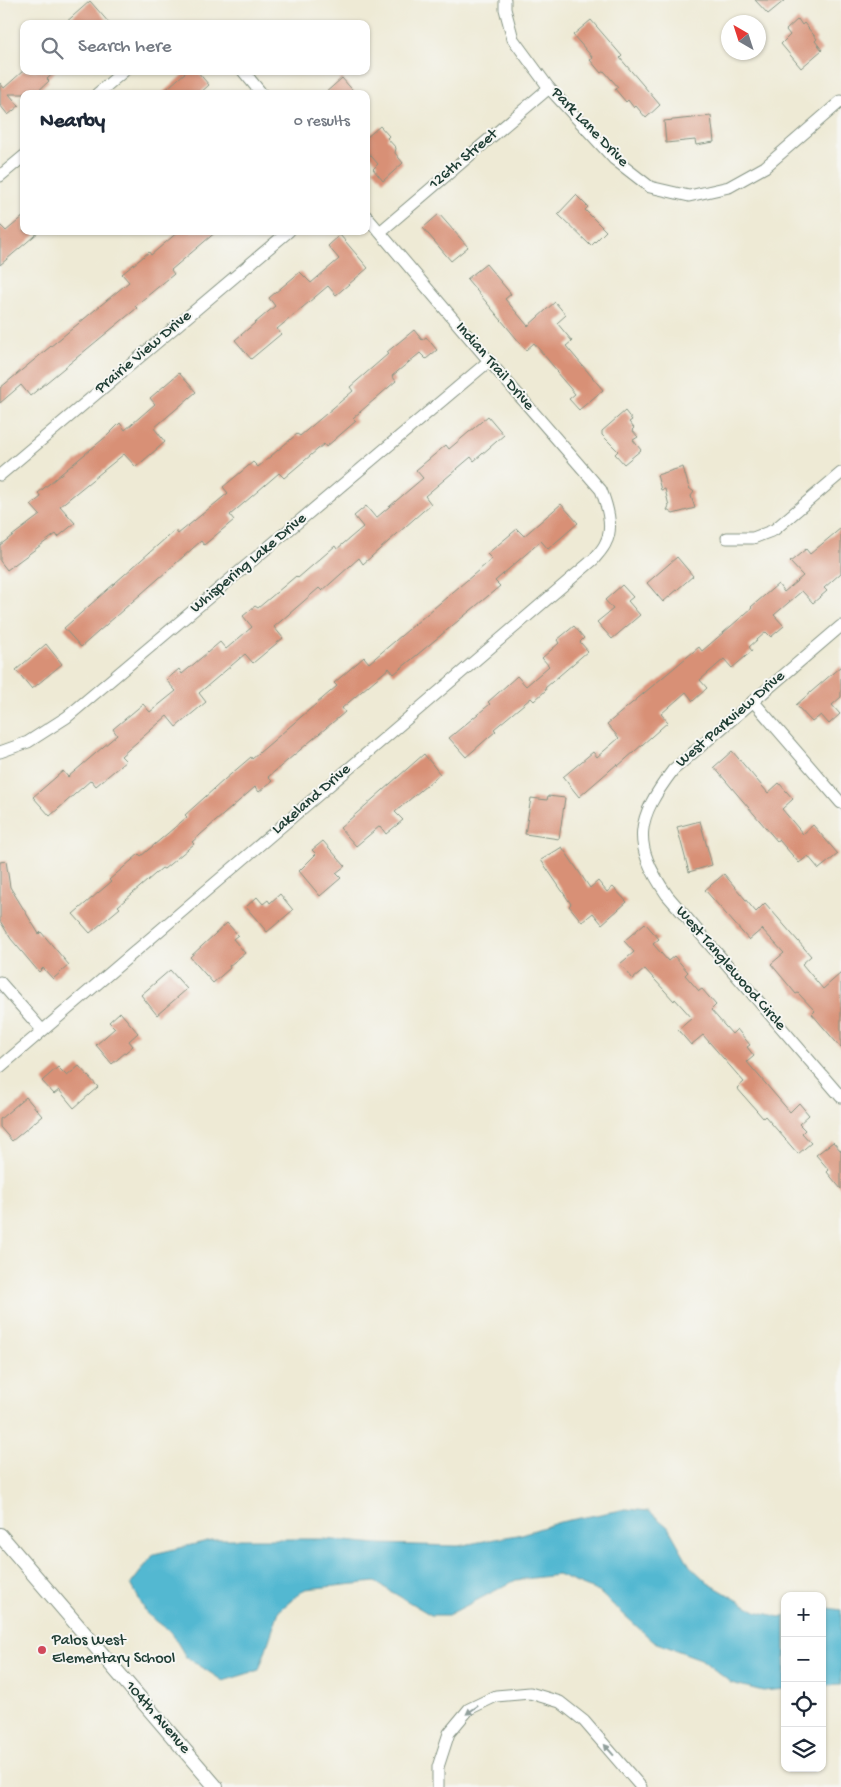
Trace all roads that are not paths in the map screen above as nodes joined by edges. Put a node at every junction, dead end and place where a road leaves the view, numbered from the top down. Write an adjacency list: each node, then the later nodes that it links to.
1 (505, 0): 4 (street, Park Lane Drive)
2 (119, 75): 5 (street)
3 (246, 75): 6 (street)
4 (549, 88): 7 (street, Park Lane Drive); 11 (street, 126th Street)
5 (102, 90)
6 (259, 90)
7 (841, 101)
8 (20, 159): 9 (street)
9 (0, 176)
10 (370, 221): 11 (street, Indian Trail Drive)
11 (380, 232): 13 (street, Indian Trail Drive)
12 (284, 235): 15 (street, Prairie View Drive)
13 (489, 362): 16 (street, Indian Trail Drive); 20 (street, Whispering Lake Drive)
14 (841, 473): 17 (street)
15 (0, 475)
16 (609, 523): 24 (street, Lakeland Drive)
17 (727, 538)
18 (841, 626): 19 (street, West Parkview Drive)
19 (753, 701): 21 (street); 22 (street, West Parkview Drive)
20 (0, 752)
21 (841, 803)
22 (642, 828): 26 (street, West Tanglewood Circle)
23 (0, 982): 24 (street)
24 (42, 1030): 25 (street, Lakeland Drive)
25 (0, 1066)
26 (841, 1097)
27 (0, 1535): 28 (street, 104th Avenue)
28 (216, 1787)
29 (438, 1787): 30 (street, one-way to 29)
30 (641, 1787)

